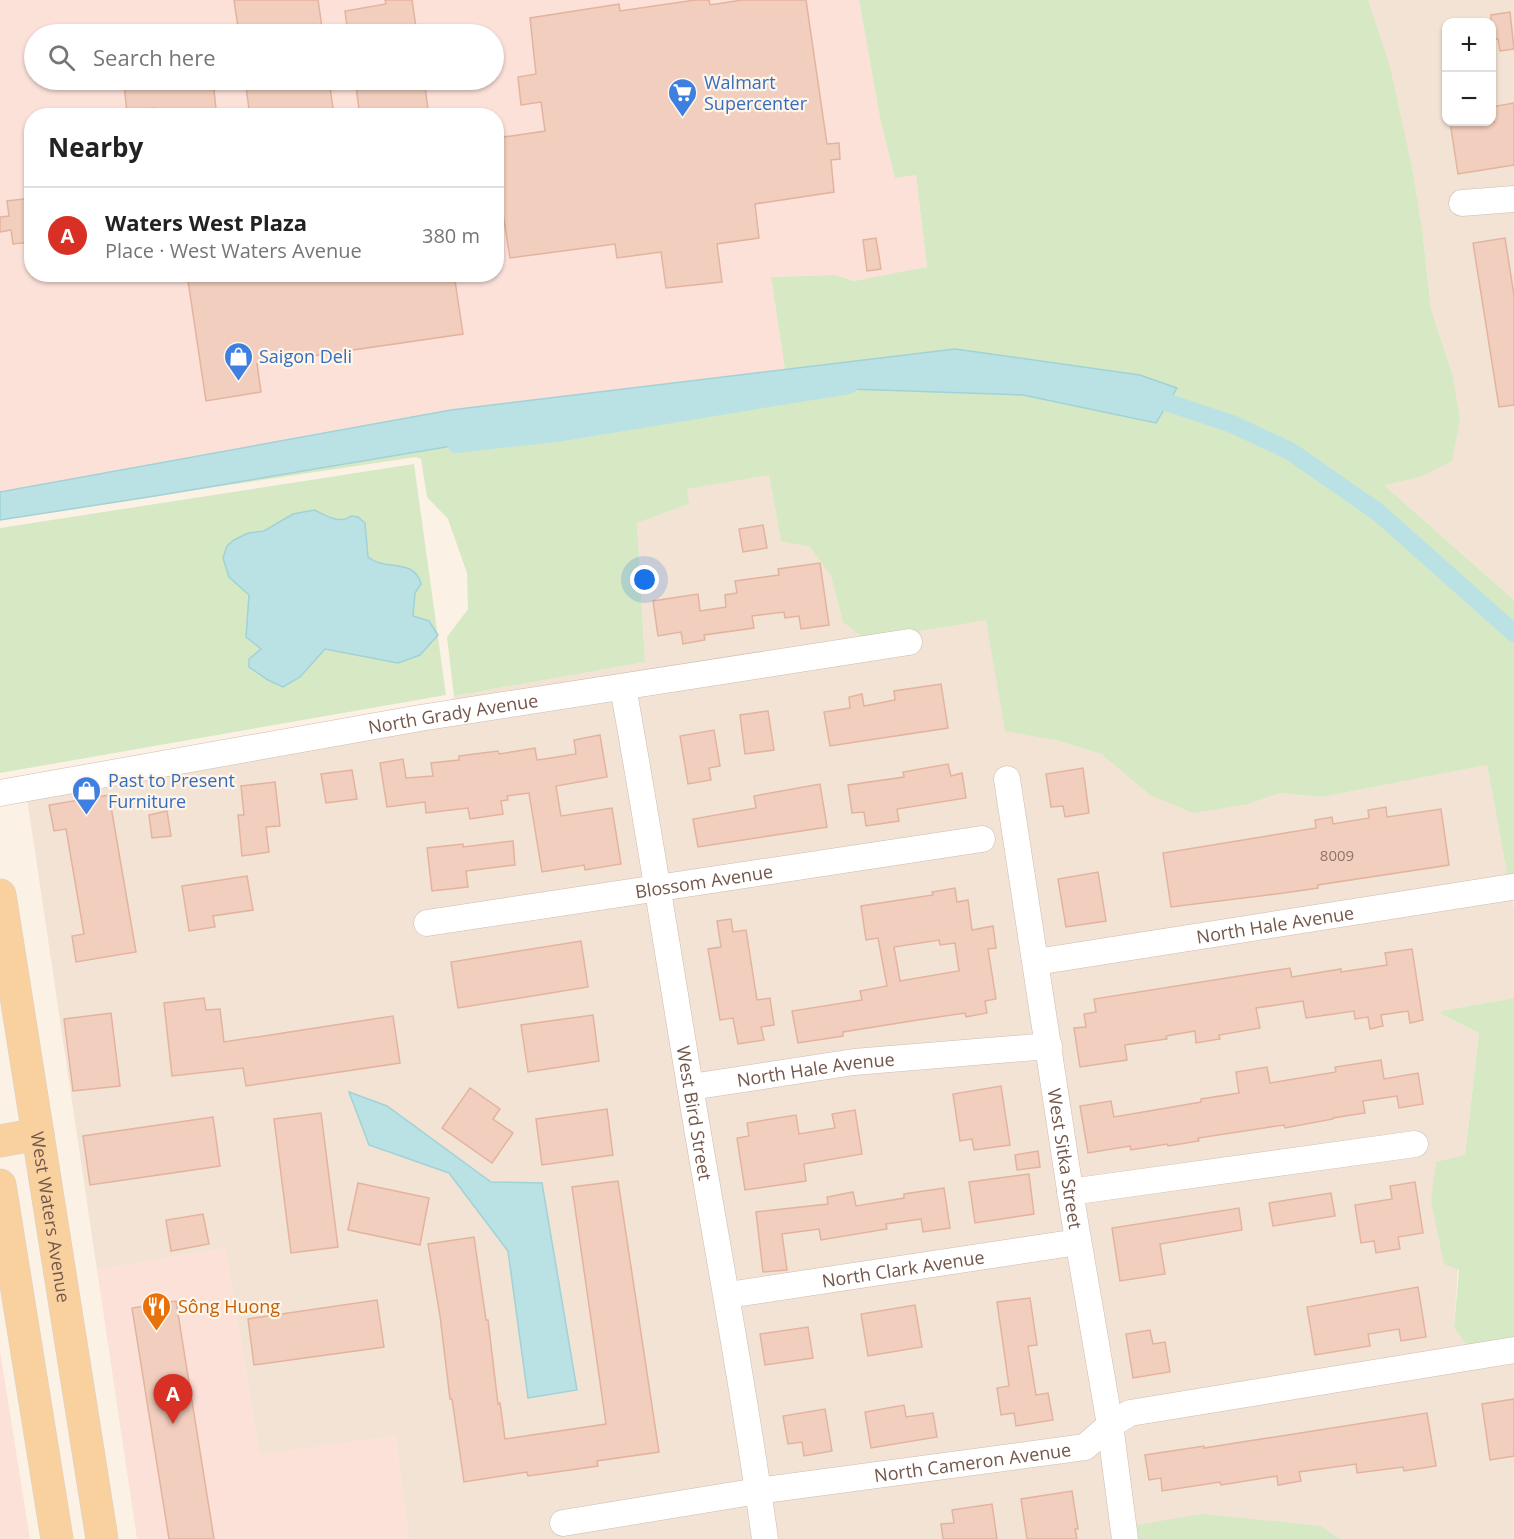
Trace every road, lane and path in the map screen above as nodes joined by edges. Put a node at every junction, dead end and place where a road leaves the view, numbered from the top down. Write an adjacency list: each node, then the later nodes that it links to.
1 (1514, 199): 2 (street)
2 (1462, 204)
3 (909, 642): 4 (street, North Grady Avenue)
4 (623, 687): 6 (street, North Grady Avenue); 8 (street, West Bird Street)
5 (1007, 779): 12 (street, West Sitka Street)
6 (0, 794)
7 (982, 839): 8 (street, Blossom Avenue)
8 (659, 886): 11 (street, Blossom Avenue); 16 (street, West Bird Street)
9 (1512, 887): 12 (street, North Hale Avenue)
10 (0, 895): 14 (main road, West Waters Avenue)
11 (427, 923)
12 (1036, 962): 15 (street, West Sitka Street)
13 (0, 963): 14 (main road)
14 (16, 994): 17 (main road, West Waters Avenue)
15 (1049, 1046): 16 (street, North Hale Avenue); 21 (street, West Sitka Street)
16 (690, 1087): 23 (street, West Bird Street)
17 (38, 1134): 18 (main road); 30 (main road, West Waters Avenue)
18 (0, 1141)
19 (1415, 1144): 21 (street)
20 (0, 1185): 24 (main road)
21 (1070, 1192): 22 (street, West Sitka Street)
22 (1078, 1242): 23 (street, North Clark Avenue); 26 (street, West Sitka Street)
23 (728, 1295): 27 (street, West Bird Street)
24 (10, 1299): 29 (main road)
25 (1514, 1350): 26 (street, North Cameron Avenue)
26 (1110, 1425): 27 (street, North Cameron Avenue); 32 (street, West Sitka Street)
27 (758, 1491): 28 (street, North Cameron Avenue); 31 (street, West Bird Street)
28 (563, 1523)
29 (57, 1539)
30 (102, 1539)
31 (765, 1539)
32 (1125, 1539)

